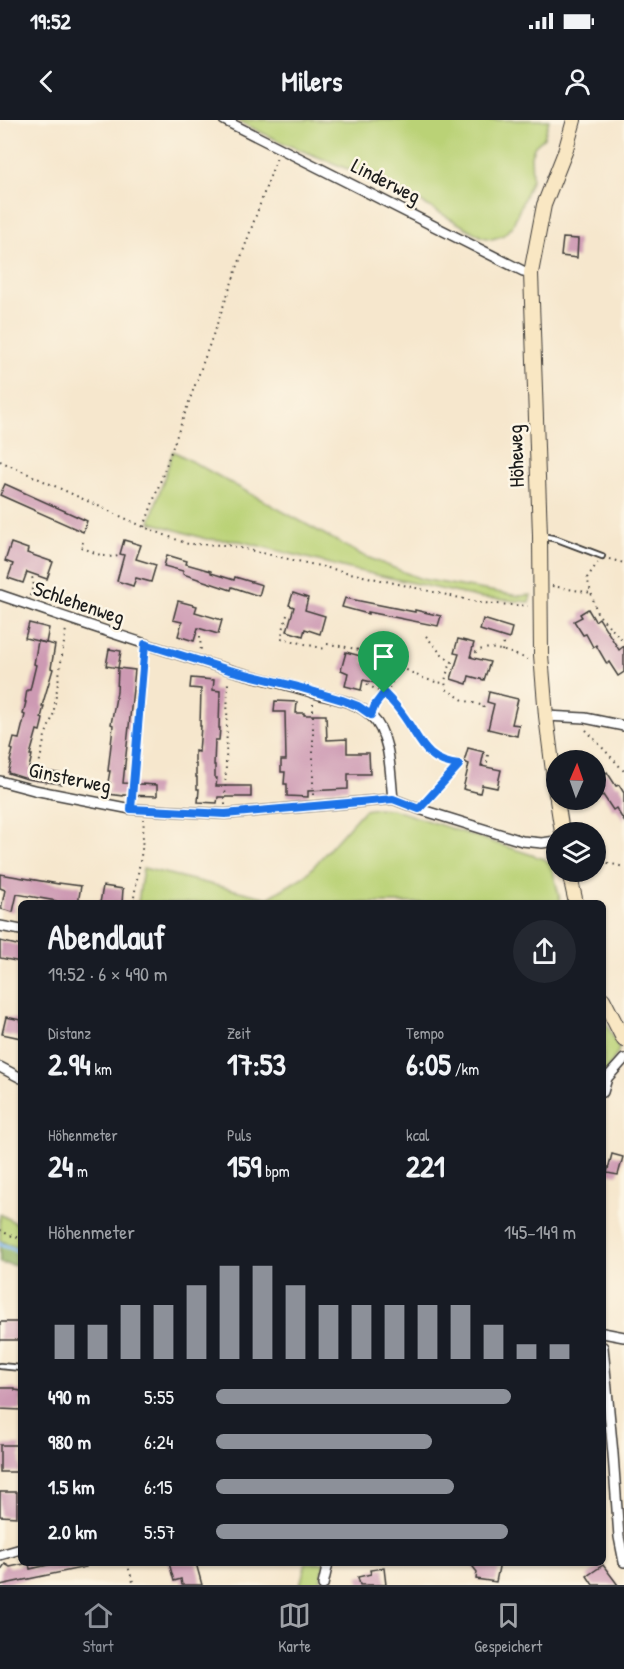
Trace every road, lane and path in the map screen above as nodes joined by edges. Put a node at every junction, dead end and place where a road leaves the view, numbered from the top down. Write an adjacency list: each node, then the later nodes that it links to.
1 (224, 120): 3 (street, Linderweg)
2 (574, 120): 4 (street, Höheweg)
3 (280, 148): 4 (street, Linderweg); 6 (path)
4 (531, 273): 7 (street, Höheweg)
5 (0, 461): 6 (path)
6 (144, 527): 17 (path)
7 (540, 535): 10 (lane); 13 (street, Höheweg)
8 (83, 542): 9 (path)
9 (118, 556)
10 (602, 556): 11 (path); 14 (path)
11 (624, 563)
12 (31, 575): 16 (path)
13 (541, 584): 14 (path); 17 (street, Höheweg)
14 (591, 593): 22 (path)
15 (0, 595): 16 (street, Schlehenweg)
16 (27, 604): 19 (street, Schlehenweg)
17 (540, 606): 30 (street, Höheweg)
18 (287, 615): 26 (path)
19 (67, 618): 24 (street, Schlehenweg); 47 (path)
20 (201, 636): 29 (path)
21 (426, 636): 33 (path)
22 (624, 642)
23 (504, 643): 27 (path)
24 (145, 644): 29 (street, Schlehenweg); 50 (path)
25 (327, 644): 31 (path)
26 (325, 649)
27 (502, 651): 28 (path); 30 (path)
28 (471, 657)
29 (201, 660): 32 (street, Schlehenweg)
30 (542, 664): 39 (street, Höheweg)
31 (399, 667): 33 (path); 36 (path)
32 (229, 670): 35 (street, Schlehenweg); 53 (path)
33 (445, 683): 37 (path)
34 (367, 684): 36 (path)
35 (313, 693): 38 (street, Schlehenweg); 49 (path)
36 (384, 693): 38 (path); 51 (path)
37 (482, 711)
38 (371, 715): 48 (street)
39 (546, 716): 40 (street); 42 (street, Höheweg)
40 (585, 718): 41 (street); 45 (path)
41 (624, 726)
42 (551, 750)
43 (488, 755): 44 (path)
44 (482, 766)
45 (624, 771)
46 (0, 781): 47 (street, Ginsterweg)
47 (34, 790): 50 (street, Ginsterweg)
48 (393, 799): 49 (street, Ginsterweg); 51 (street, Ginsterweg)
49 (313, 807): 53 (street, Ginsterweg)
50 (131, 809): 52 (street, Ginsterweg)
51 (419, 809): 54 (street, Ginsterweg)
52 (145, 810): 53 (street, Ginsterweg); 58 (path)
53 (225, 814)
54 (546, 842)
55 (606, 862): 56 (path)
56 (624, 867)
57 (571, 882): 59 (street)
58 (134, 900)
59 (575, 900)
60 (0, 926): 61 (street)
61 (18, 929)
62 (606, 1005): 63 (street)
63 (624, 1040)
64 (624, 1059): 67 (street)
65 (0, 1067): 66 (street)
66 (18, 1076)
67 (606, 1082)
68 (0, 1230): 69 (path)
69 (18, 1237)
70 (606, 1333): 71 (street)
71 (624, 1336)
72 (0, 1366): 73 (lane)
73 (18, 1368)
74 (606, 1417): 77 (street)
75 (18, 1550): 76 (street)
76 (0, 1555)
77 (624, 1562)
78 (128, 1566): 80 (path)
79 (327, 1566): 81 (street)
80 (134, 1585)
81 (323, 1585)

